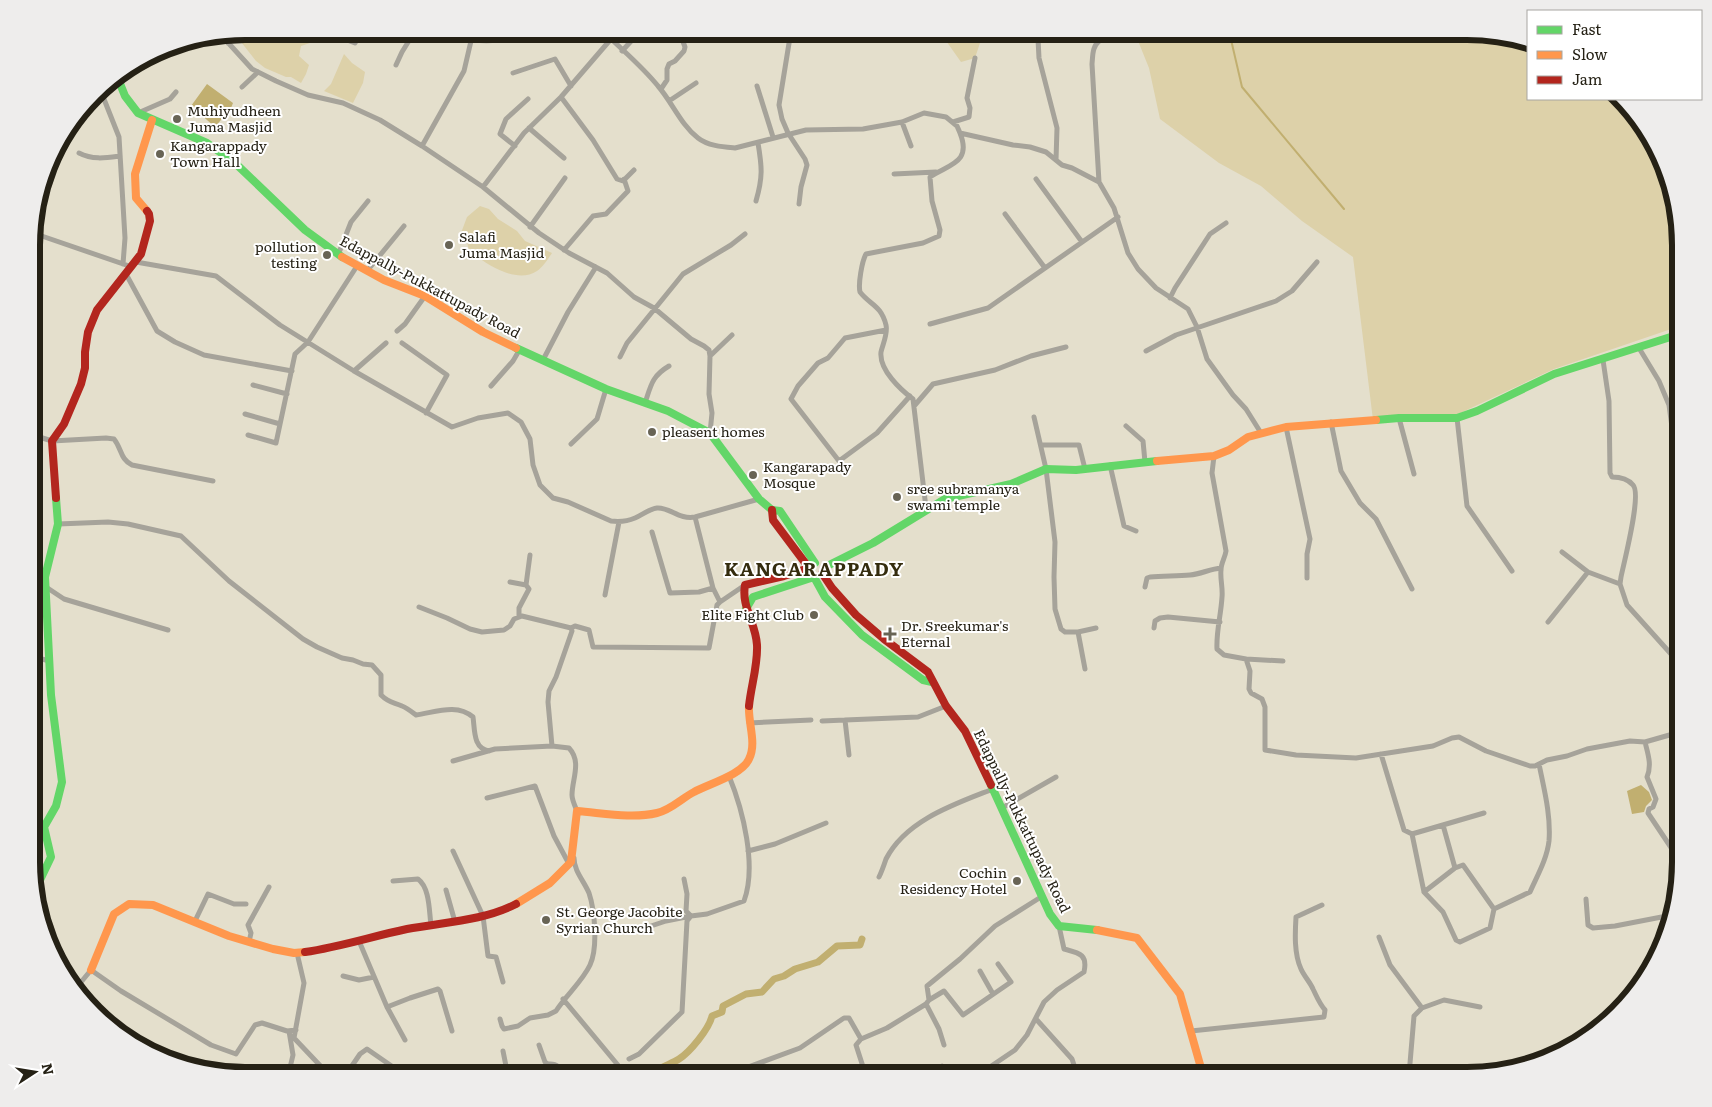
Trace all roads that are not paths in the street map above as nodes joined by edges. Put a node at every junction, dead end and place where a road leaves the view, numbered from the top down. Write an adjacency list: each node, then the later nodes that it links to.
1 (232, 40): 13 (street)
2 (409, 40): 16 (street)
3 (464, 40): 12 (street)
4 (507, 40): 12 (street)
5 (610, 40): 21 (street)
6 (612, 40): 14 (street)
7 (632, 40): 14 (street)
8 (682, 40): 24 (street)
9 (790, 40): 35 (street)
10 (1038, 40): 45 (street)
11 (1100, 40): 52 (street)
12 (471, 42): 39 (street)
13 (228, 43): 17 (street)
14 (622, 51): 24 (street)
15 (976, 58): 33 (street)
16 (396, 65)
17 (258, 72): 23 (street); 39 (street)
18 (513, 73): 21 (street)
19 (119, 83): 30 (street, Edappally-Pukkattupady Road)
20 (696, 83): 29 (street)
21 (571, 86): 27 (street)
22 (757, 86): 37 (street)
23 (242, 87)
24 (661, 89): 29 (street)
25 (176, 92): 30 (street)
26 (103, 97): 43 (street)
27 (561, 98): 34 (street); 50 (street)
28 (528, 99): 40 (street)
29 (669, 101): 38 (street)
30 (138, 113): 31 (street, Edappally-Pukkattupady Road)
31 (152, 120): 66 (street, Edappally-Pukkattupady Road); 69 (street)
32 (902, 122): 33 (street); 35 (street); 41 (street)
33 (953, 122): 36 (street)
34 (529, 128): 40 (street); 44 (street)
35 (788, 133): 37 (street); 56 (street)
36 (960, 133): 45 (street); 47 (street)
37 (773, 138): 38 (street)
38 (758, 143): 55 (street)
39 (422, 146): 53 (street)
40 (515, 146): 53 (street)
41 (911, 146)
42 (79, 153): 43 (street)
43 (120, 156): 68 (street)
44 (564, 158)
45 (1056, 160): 52 (street)
46 (634, 170): 50 (street)
47 (942, 171): 48 (street); 80 (street)
48 (894, 174)
49 (565, 178): 61 (street)
50 (624, 179): 65 (street)
51 (1036, 179): 64 (street)
52 (1099, 182): 58 (street)
53 (483, 187): 61 (street)
54 (368, 201): 66 (street)
55 (756, 201)
56 (799, 204)
57 (1004, 214): 72 (street)
58 (1118, 216): 64 (street); 76 (street)
59 (1226, 224): 76 (street)
60 (404, 226): 73 (street)
61 (530, 227): 65 (street)
62 (745, 234): 77 (street)
63 (40, 235): 68 (street)
64 (1082, 242): 72 (street)
65 (564, 250): 71 (street)
66 (338, 255): 70 (street, Edappally-Pukkattupady Road)
67 (1317, 262): 79 (street)
68 (123, 264): 69 (street)
69 (134, 264): 74 (street); 84 (street)
70 (357, 266): 73 (street, Edappally-Pukkattupady Road); 84 (street)
71 (596, 267): 77 (street); 93 (street)
72 (1045, 268): 78 (street)
73 (367, 271): 75 (street, Edappally-Pukkattupady Road)
74 (126, 274): 96 (street); 119 (street)
75 (425, 296): 81 (street); 89 (street, Edappally-Pukkattupady Road)
76 (1170, 298): 79 (street)
77 (654, 308): 91 (street); 92 (street)
78 (930, 324)
79 (1197, 327): 90 (street); 116 (street)
80 (886, 330): 102 (street); 102 (street)
81 (397, 331)
82 (732, 335): 91 (street)
83 (1672, 337): 88 (street)
84 (308, 342): 96 (street); 97 (street)
85 (386, 343): 97 (street)
86 (402, 343): 105 (street)
87 (1066, 347): 104 (street)
88 (1639, 348): 94 (street); 113 (street)
89 (520, 349): 93 (street, Edappally-Pukkattupady Road); 99 (street)
90 (1146, 351)
91 (710, 356): 115 (street)
92 (620, 357)
93 (543, 360): 100 (street, Edappally-Pukkattupady Road)
94 (1603, 360): 109 (street); 144 (street)
95 (670, 366): 103 (street)
96 (292, 370): 101 (street)
97 (354, 372): 105 (street)
98 (252, 385): 101 (street)
99 (491, 386)
100 (606, 389): 103 (street, Edappally-Pukkattupady Road); 120 (street)
101 (287, 394): 111 (street)
102 (910, 396): 104 (street)
103 (645, 403): 115 (street, Edappally-Pukkattupady Road)
104 (915, 405): 130 (street)
105 (426, 412): 132 (street)
106 (245, 414): 111 (street)
107 (1034, 417): 121 (street)
108 (1400, 418): 109 (street); 110 (street); 127 (street)
109 (1457, 418): 140 (street)
110 (1331, 422): 114 (street); 150 (street)
111 (280, 424): 117 (street)
112 (1126, 426): 123 (street)
113 (1672, 426)
114 (1286, 427): 116 (street); 142 (street)
115 (710, 433): 129 (street, Edappally-Pukkattupady Road)
116 (1261, 433): 122 (street)
117 (248, 435)
118 (40, 437): 119 (street)
119 (52, 441): 128 (street); 133 (street)
120 (570, 444)
121 (1041, 446): 125 (street); 126 (street)
122 (1214, 456): 123 (street); 138 (street)
123 (1145, 462): 124 (street)
124 (1110, 465): 126 (street); 134 (street)
125 (1046, 469): 126 (street); 130 (street); 162 (street)
126 (1085, 469)
127 (1414, 474)
128 (213, 480)
129 (759, 499): 131 (street); 139 (street, Edappally-Pukkattupady Road)
130 (926, 508): 139 (street)
131 (695, 517): 132 (street); 148 (street)
132 (619, 522): 151 (street)
133 (58, 524): 147 (street); 177 (street)
134 (1136, 531)
135 (652, 532): 148 (street)
136 (1562, 552): 141 (street)
137 (530, 555): 145 (street)
138 (1221, 568): 149 (street); 156 (street)
139 (817, 569): 146 (street); 154 (street); 169 (street, Edappally-Pukkattupady Road)
140 (1512, 571)
141 (1588, 572): 144 (street); 157 (street)
142 (1307, 578)
143 (510, 582): 145 (street)
144 (1620, 584): 163 (street)
145 (526, 585): 155 (street)
146 (745, 585): 152 (street); 154 (street)
147 (46, 587): 161 (street); 166 (street)
148 (713, 588): 152 (street)
149 (1145, 588)
150 (1412, 589)
151 (605, 595)
152 (720, 602): 158 (street)
153 (419, 607): 155 (street)
154 (746, 609): 173 (street)
155 (519, 616): 158 (street)
156 (1220, 622): 160 (street); 165 (street)
157 (1548, 622)
158 (573, 627): 176 (street)
159 (1096, 628): 162 (street)
160 (1154, 628)
161 (168, 630)
162 (1078, 632): 168 (street)
163 (1672, 655)
164 (40, 659): 166 (street)
165 (1246, 659): 167 (street); 178 (street)
166 (50, 661): 199 (street)
167 (1282, 661)
168 (1085, 669)
169 (946, 706): 172 (street); 184 (street, Edappally-Pukkattupady Road)
170 (811, 720): 173 (street)
171 (822, 720): 172 (street)
172 (845, 720): 179 (street)
173 (749, 723): 182 (street)
174 (1672, 734): 175 (street)
175 (1645, 742): 181 (street); 193 (street)
176 (552, 746): 177 (street); 187 (street)
177 (489, 751): 180 (street)
178 (1381, 754): 181 (street); 191 (street)
179 (848, 755)
180 (453, 761)
181 (1539, 764): 209 (street)
182 (729, 776): 187 (street); 195 (street)
183 (1056, 777): 186 (street)
184 (993, 789): 186 (street, Edappally-Pukkattupady Road); 198 (street)
185 (488, 798): 196 (street)
186 (1002, 808): 205 (street, Edappally-Pukkattupady Road)
187 (576, 811): 192 (street)
188 (1484, 813): 190 (street)
189 (826, 823): 195 (street)
190 (1443, 825): 191 (street); 197 (street)
191 (1412, 834): 204 (street)
192 (573, 845): 196 (street); 230 (street)
193 (1672, 850)
194 (453, 851): 210 (street)
195 (748, 851): 211 (street)
196 (569, 864): 210 (street)
197 (1455, 868): 204 (street); 209 (street)
198 (880, 877)
199 (41, 879)
200 (684, 879): 211 (street)
201 (393, 881): 215 (street)
202 (269, 887): 220 (street)
203 (446, 890): 214 (street)
204 (1424, 892): 209 (street)
205 (1041, 897): 216 (street, Edappally-Pukkattupady Road); 231 (street)
206 (1586, 899): 212 (street)
207 (246, 904): 213 (street)
208 (1322, 905): 240 (street)
209 (1494, 909)
210 (483, 916): 214 (street); 227 (street)
211 (691, 916): 217 (street); 246 (street)
212 (1664, 917)
213 (195, 920): 220 (street); 223 (street)
214 (455, 922): 215 (street)
215 (431, 925): 219 (street)
216 (1059, 926): 236 (street); 240 (street, Edappally-Pukkattupady Road)
217 (636, 931)
218 (1379, 937): 234 (street)
219 (359, 941): 221 (street); 226 (street)
220 (248, 942): 221 (street)
221 (297, 953): 237 (street)
222 (998, 964): 229 (street)
223 (91, 970): 228 (street); 238 (street)
224 (980, 971): 229 (street)
225 (343, 976): 226 (street)
226 (374, 976): 232 (street)
227 (503, 982)
228 (80, 984)
229 (993, 994): 231 (street)
230 (563, 999): 235 (street); 253 (street)
231 (928, 1002): 241 (street); 244 (street)
232 (387, 1007): 239 (street); 242 (street)
233 (1480, 1007): 234 (street)
234 (1422, 1008): 259 (street)
235 (500, 1019)
236 (1036, 1019): 256 (street); 257 (street)
237 (296, 1030): 238 (street); 248 (street)
238 (289, 1031): 247 (street)
239 (452, 1031)
240 (1191, 1031): 258 (street, Edappally-Pukkattupady Road)
241 (861, 1039): 254 (street); 255 (street)
242 (406, 1040)
243 (539, 1045): 252 (street)
244 (944, 1045)
245 (503, 1051): 251 (street)
246 (629, 1059)
247 (290, 1067)
248 (321, 1067)
249 (351, 1067): 250 (street)
250 (393, 1067)
251 (506, 1067)
252 (559, 1067)
253 (620, 1067)
254 (748, 1067)
255 (863, 1067)
256 (991, 1067)
257 (1075, 1067)
258 (1201, 1067)
259 (1410, 1067)

